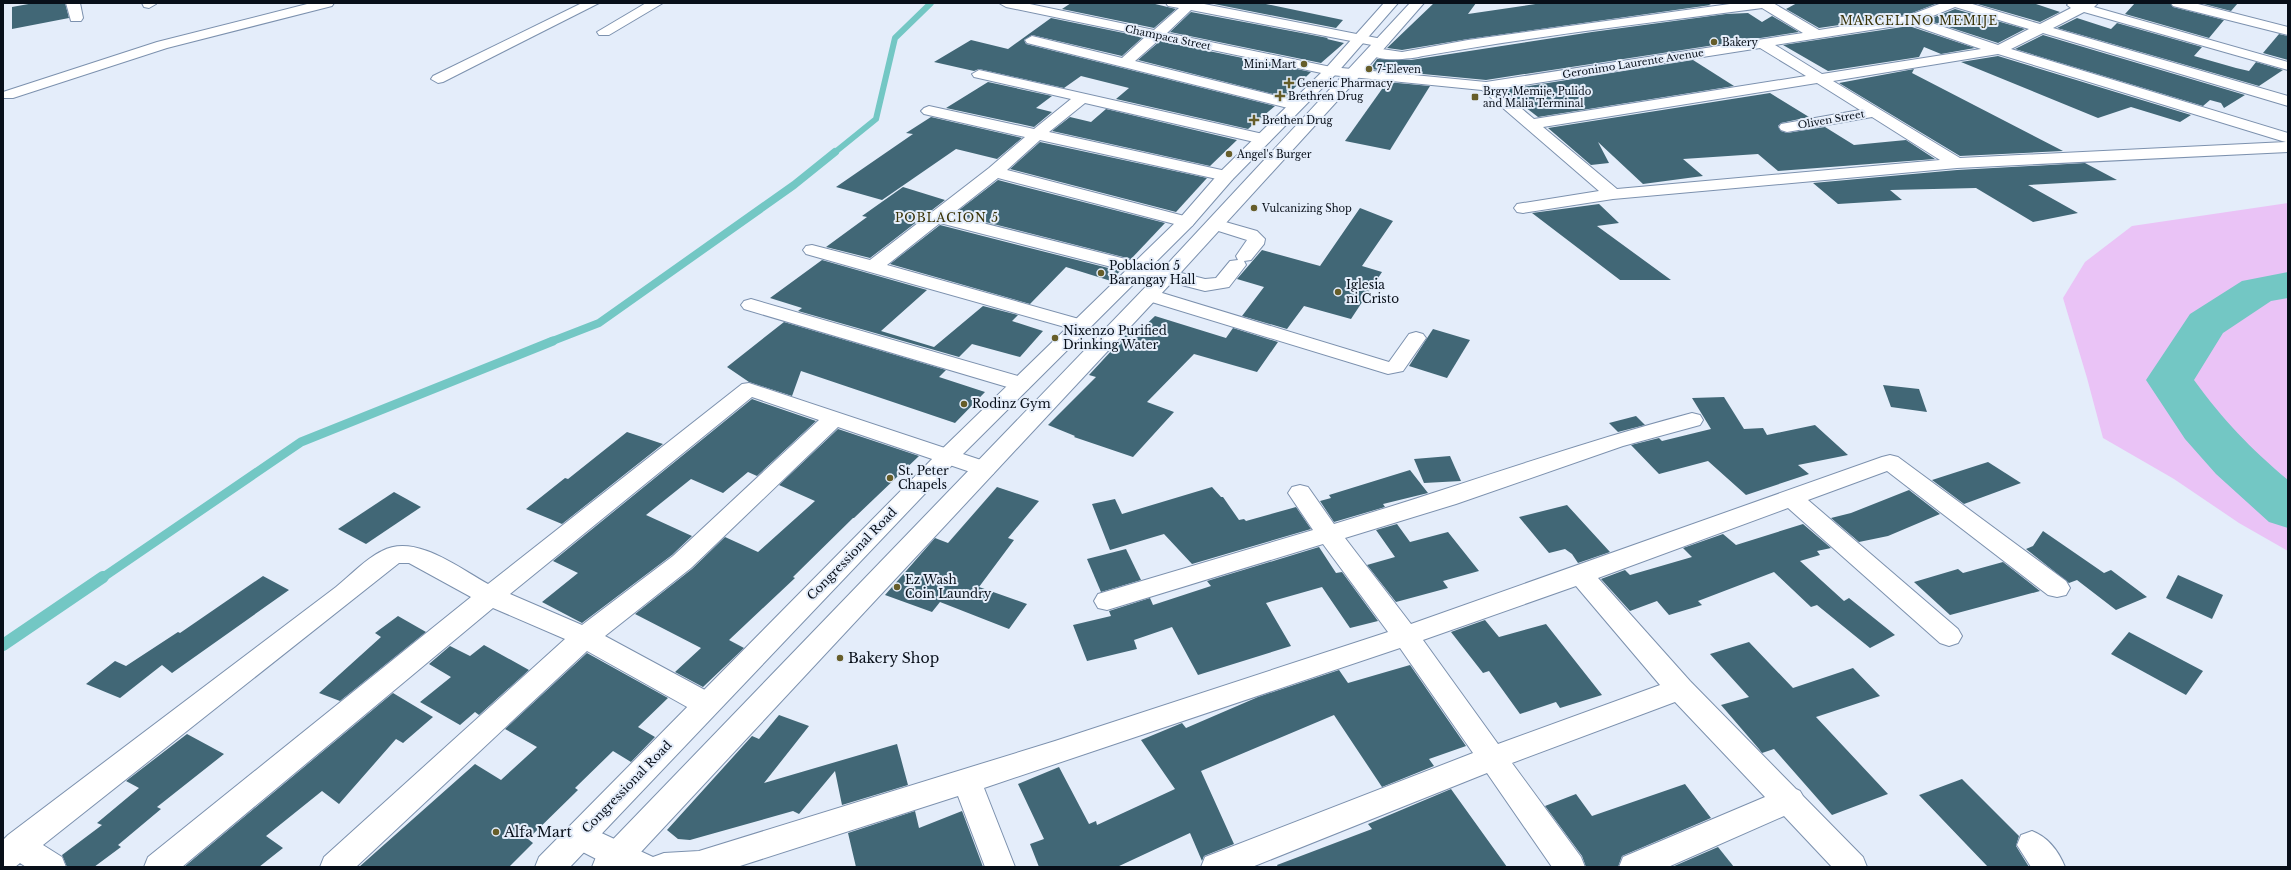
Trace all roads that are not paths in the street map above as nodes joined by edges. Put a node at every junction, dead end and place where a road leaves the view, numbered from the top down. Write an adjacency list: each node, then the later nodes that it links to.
1 (73, 3): 15 (street)
2 (327, 3): 36 (street)
3 (592, 3): 33 (street)
4 (656, 3): 19 (street)
5 (1006, 3): 20 (street, Champaca Street)
6 (1173, 3): 13 (street)
7 (1391, 3): 22 (street, Congressional Road)
8 (1418, 3): 25 (street)
9 (1765, 3): 21 (street); 25 (street)
10 (1954, 3): 16 (street, Geronimo Laurente Avenue); 17 (street)
11 (2069, 3): 14 (street)
12 (2178, 3): 18 (street)
13 (1189, 4): 20 (street); 22 (street)
14 (2087, 5): 17 (street); 28 (street)
15 (76, 18)
16 (1910, 20): 21 (street, Geronimo Laurente Avenue); 26 (street)
17 (2039, 29): 26 (street); 37 (street)
18 (2288, 31)
19 (604, 32)
20 (1157, 35): 27 (street); 29 (street, Champaca Street)
21 (1817, 35): 24 (street, Geronimo Laurente Avenue)
22 (1358, 38): 25 (street); 29 (street, Congressional Road)
23 (1032, 40): 27 (street)
24 (1762, 43): 32 (street); 35 (street, Geronimo Laurente Avenue)
25 (1379, 47): 30 (street)
26 (1999, 50): 32 (street); 46 (street)
27 (1126, 62): 40 (street)
28 (2288, 66)
29 (1331, 71): 30 (street, Champaca Street); 40 (street, Congressional Road)
30 (1355, 73): 35 (street, Geronimo Laurente Avenue); 56 (street)
31 (979, 74): 38 (street)
32 (1821, 77): 42 (street); 43 (street)
33 (438, 78)
34 (2283, 82): 37 (street)
35 (1486, 86): 43 (street)
36 (8, 94)
37 (2269, 95): 39 (street)
38 (1082, 98): 45 (street); 47 (street)
39 (2288, 100)
40 (1296, 105): 47 (street, Congressional Road)
41 (929, 111): 45 (street)
42 (1876, 112): 44 (street, Oliven Street); 49 (street)
43 (1531, 124): 52 (street)
44 (1787, 127)
45 (1036, 135): 50 (street); 51 (street)
46 (2288, 138)
47 (1263, 139): 51 (street, Congressional Road)
48 (2288, 147): 49 (street)
49 (1958, 163): 52 (street)
50 (995, 172): 54 (street); 55 (street)
51 (1226, 176): 55 (street, Congressional Road)
52 (1614, 194): 53 (street)
53 (1523, 208)
54 (938, 217): 58 (street); 59 (street)
55 (1186, 222): 59 (street, Congressional Road)
56 (1215, 224): 60 (street); 60 (street)
57 (812, 250): 58 (street)
58 (874, 266): 63 (street)
59 (1138, 268): 60 (street); 63 (street, Congressional Road)
60 (1166, 276): 61 (street)
61 (1149, 295): 64 (street); 69 (street)
62 (751, 305): 65 (street)
63 (1079, 325): 65 (street, Congressional Road)
64 (1416, 338)
65 (1021, 384): 68 (street, Congressional Road)
66 (834, 418): 68 (street); 75 (street); 79 (street)
67 (1692, 420): 72 (street)
68 (948, 456): 69 (street); 81 (street, Congressional Road)
69 (984, 469): 87 (street)
70 (1300, 493): 72 (street)
71 (1791, 498): 73 (street); 74 (street); 78 (street)
72 (1328, 533): 76 (street); 77 (street)
73 (1581, 575): 77 (street); 80 (street)
74 (2057, 588)
75 (490, 596): 79 (street); 86 (street); 89 (street)
76 (1107, 601)
77 (1406, 636): 82 (street); 83 (street)
78 (1949, 636)
79 (585, 637): 81 (street); 90 (street)
80 (1680, 689): 82 (street); 84 (street)
81 (706, 704): 85 (street, Congressional Road)
82 (1492, 758): 94 (street); 95 (street)
83 (967, 782): 92 (street); 93 (street)
84 (1790, 800): 96 (street); 97 (street)
85 (580, 836): 87 (street); 91 (street, Congressional Road)
86 (11, 851): 88 (street)
87 (623, 863)
88 (51, 867)
89 (159, 867)
90 (335, 867)
91 (550, 867)
92 (664, 867)
93 (1000, 867)
94 (1216, 867)
95 (1570, 867)
96 (1634, 867)
97 (1852, 867)

